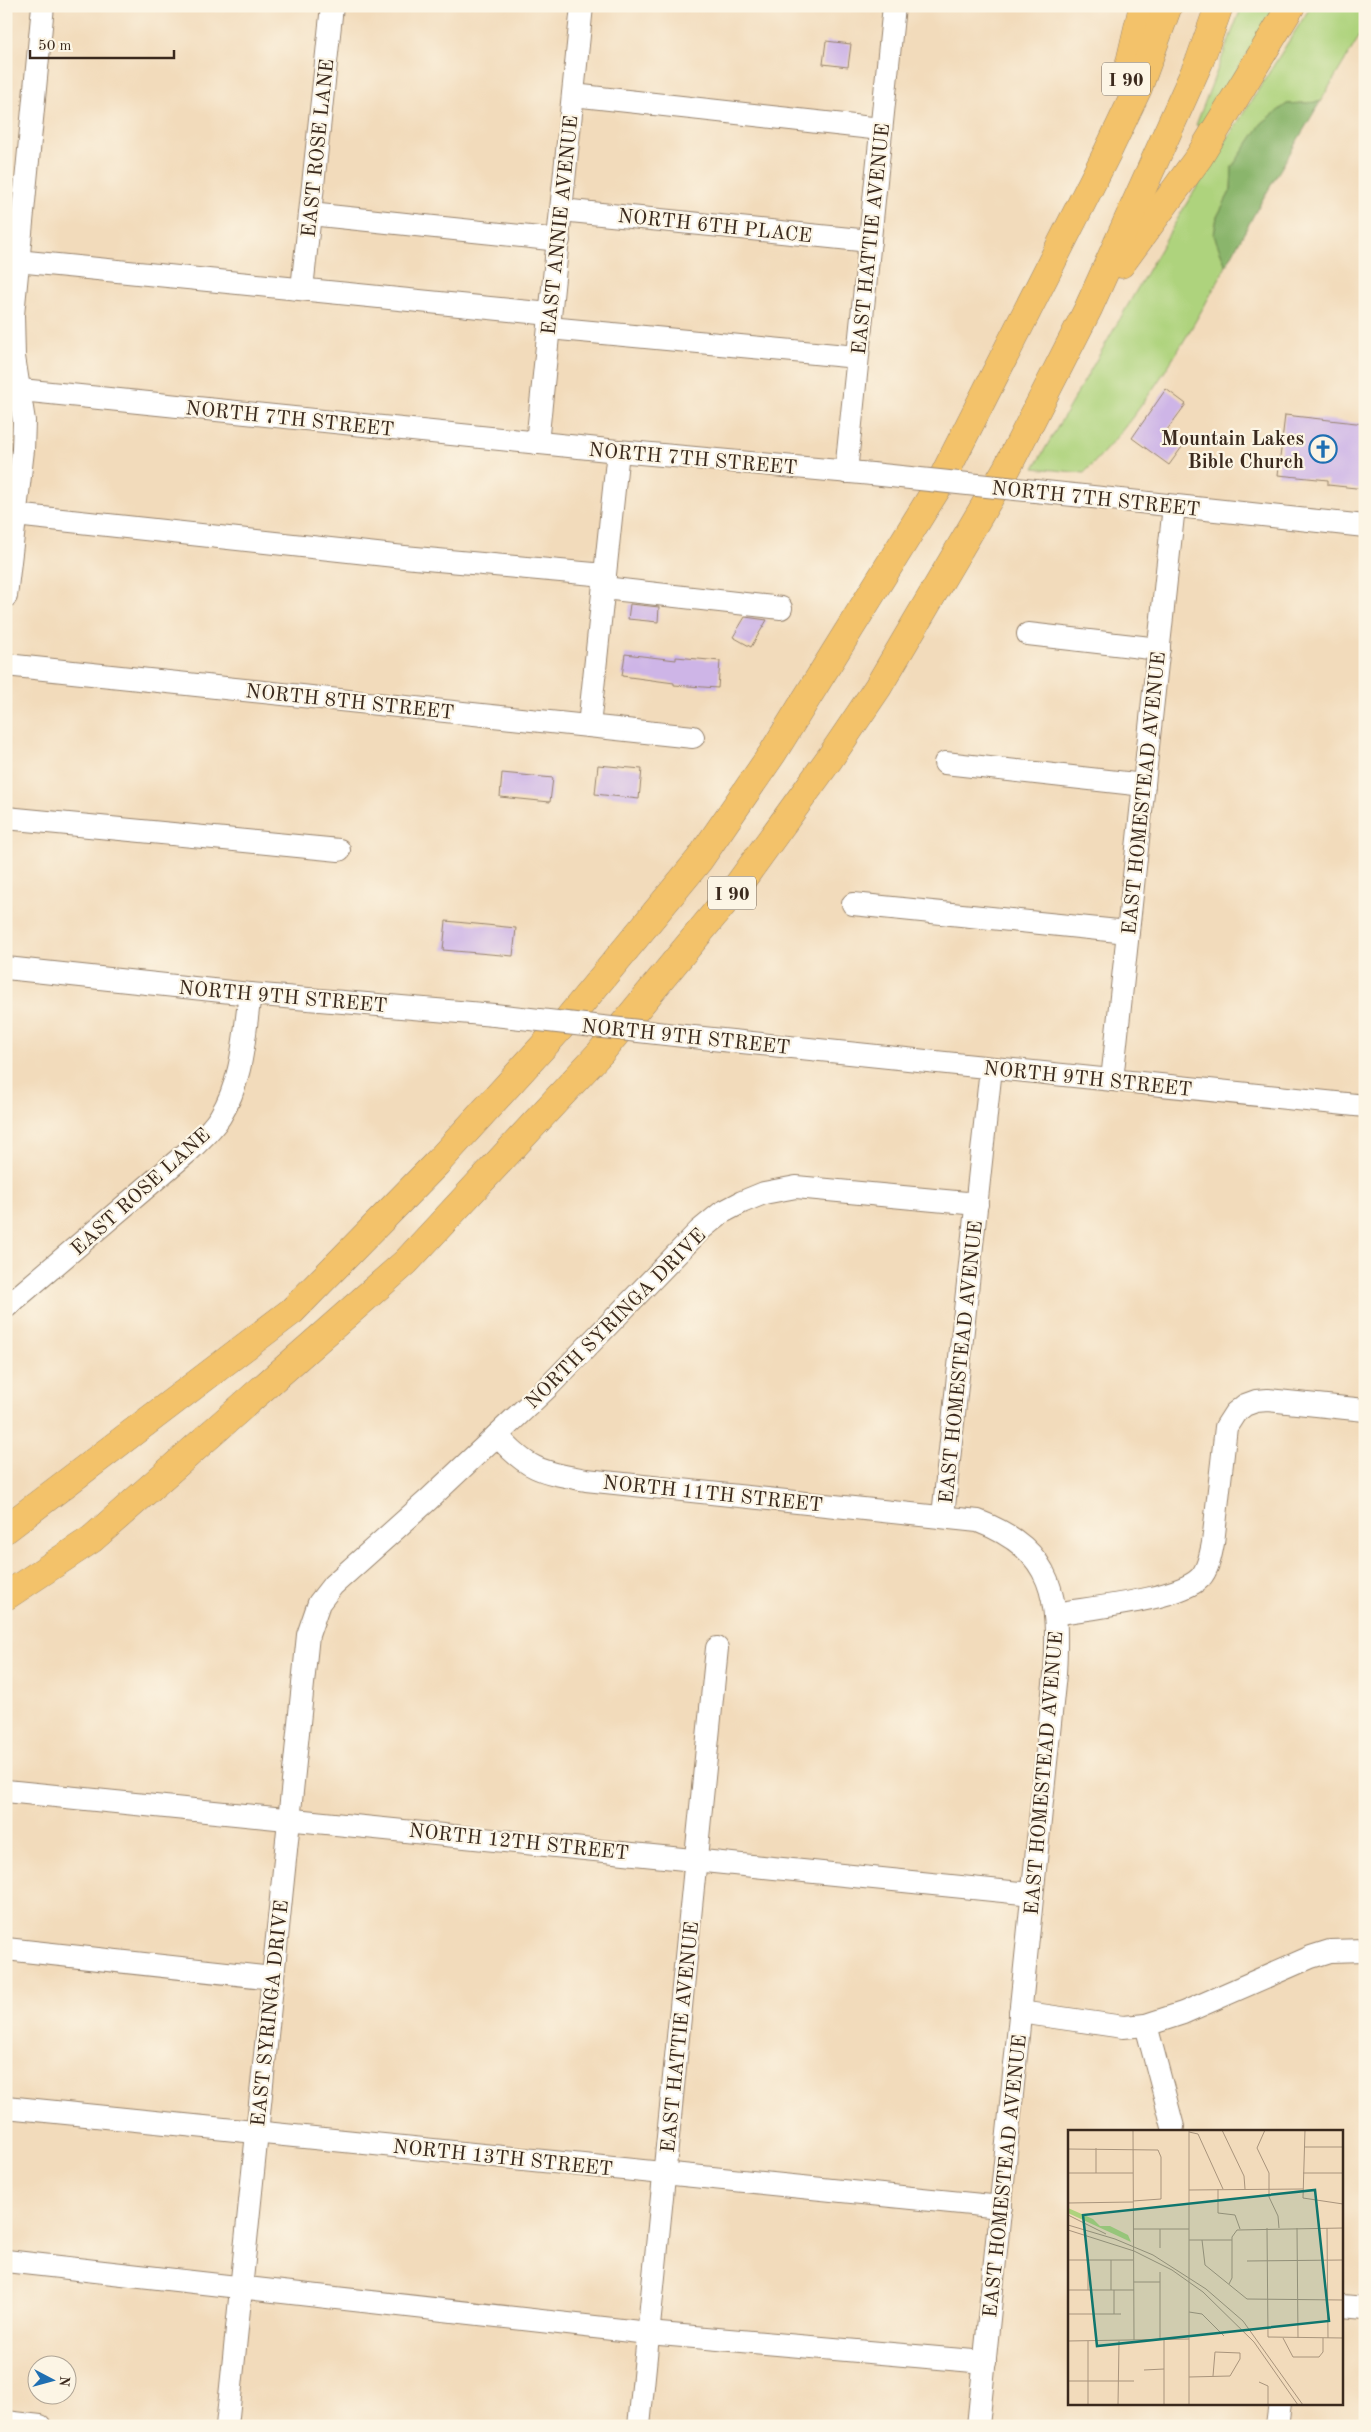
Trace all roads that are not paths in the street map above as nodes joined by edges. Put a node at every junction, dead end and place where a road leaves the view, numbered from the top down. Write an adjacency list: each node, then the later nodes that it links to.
1 (43, 6): 14 (street)
2 (332, 6): 13 (street, EAST ROSE LANE)
3 (582, 6): 9 (street, EAST ANNIE AVENUE)
4 (891, 6): 10 (street, EAST HATTIE AVENUE)
5 (1143, 6): 11 (highway, I 90)
6 (1168, 6): 11 (highway, I 90)
7 (1219, 6): 19 (highway, I 90)
8 (1291, 6): 19 (highway)
9 (573, 95): 10 (street); 12 (street, EAST ANNIE AVENUE)
10 (881, 129): 16 (street, EAST HATTIE AVENUE)
11 (1108, 151): 53 (highway, I 90)
12 (561, 210): 15 (street, EAST ANNIE AVENUE); 16 (street, NORTH 6TH PLACE)
13 (310, 214): 15 (street); 18 (street, EAST ROSE LANE)
14 (13, 230): 17 (street)
15 (558, 240): 20 (street, EAST ANNIE AVENUE)
16 (870, 241): 21 (street, EAST HATTIE AVENUE)
17 (17, 261): 18 (street); 22 (street)
18 (302, 289): 20 (street)
19 (1088, 309): 54 (highway, I 90)
20 (549, 321): 21 (street); 23 (street, EAST ANNIE AVENUE)
21 (857, 358): 25 (street, EAST HATTIE AVENUE)
22 (21, 390): 23 (street, NORTH 7TH STREET); 27 (street)
23 (536, 443): 24 (street, NORTH 7TH STREET)
24 (618, 451): 25 (street, NORTH 7TH STREET); 29 (street)
25 (846, 472): 26 (street, NORTH 7TH STREET, bridge)
26 (1174, 506): 28 (street, NORTH 7TH STREET); 33 (street, EAST HOMESTEAD AVENUE)
27 (16, 515): 29 (street); 30 (street)
28 (1365, 526)
29 (604, 581): 31 (street); 35 (street)
30 (6, 596)
31 (781, 608)
32 (1028, 634): 33 (street)
33 (1158, 649): 38 (street, EAST HOMESTEAD AVENUE)
34 (6, 665): 35 (street, NORTH 8TH STREET)
35 (588, 726): 36 (street, NORTH 8TH STREET)
36 (693, 737)
37 (945, 763): 38 (street)
38 (1144, 785): 42 (street, EAST HOMESTEAD AVENUE)
39 (6, 818): 40 (street)
40 (339, 850)
41 (853, 904): 42 (street)
42 (1128, 932): 46 (street, EAST HOMESTEAD AVENUE)
43 (6, 968): 44 (street, NORTH 9TH STREET)
44 (250, 994): 45 (street, NORTH 9TH STREET, bridge); 49 (street, EAST ROSE LANE)
45 (991, 1068): 46 (street, NORTH 9TH STREET); 48 (street, EAST HOMESTEAD AVENUE)
46 (1112, 1080): 47 (street, NORTH 9TH STREET)
47 (1365, 1106)
48 (977, 1204): 51 (street, NORTH SYRINGA DRIVE); 52 (street, EAST HOMESTEAD AVENUE)
49 (6, 1307)
50 (1365, 1410): 56 (street)
51 (497, 1435): 52 (street, NORTH 11TH STREET); 55 (street, NORTH SYRINGA DRIVE)
52 (943, 1516): 56 (street, EAST HOMESTEAD AVENUE)
53 (6, 1529)
54 (6, 1596)
55 (319, 1603): 59 (street, EAST SYRINGA DRIVE)
56 (1056, 1614): 61 (street, EAST HOMESTEAD AVENUE)
57 (717, 1648): 60 (street, EAST HATTIE AVENUE)
58 (6, 1791): 59 (street, NORTH 12TH STREET)
59 (289, 1818): 60 (street, NORTH 12TH STREET); 64 (street, EAST SYRINGA DRIVE)
60 (697, 1860): 61 (street, NORTH 12TH STREET); 70 (street, EAST HATTIE AVENUE)
61 (1032, 1894): 65 (street, EAST HOMESTEAD AVENUE)
62 (6, 1949): 64 (street)
63 (1365, 1950): 66 (street)
64 (273, 1978): 69 (street, EAST SYRINGA DRIVE)
65 (1020, 2012): 66 (street); 71 (street, EAST HOMESTEAD AVENUE)
66 (1146, 2025): 68 (street)
67 (6, 2106): 69 (street, NORTH 13TH STREET)
68 (1173, 2127)
69 (257, 2132): 70 (street, NORTH 13TH STREET); 73 (street, EAST SYRINGA DRIVE)
70 (665, 2173): 71 (street, NORTH 13TH STREET); 76 (street, EAST HATTIE AVENUE)
71 (1000, 2207): 77 (street, EAST HOMESTEAD AVENUE)
72 (6, 2260): 73 (street)
73 (241, 2288): 76 (street); 81 (street, EAST SYRINGA DRIVE)
74 (1344, 2306): 75 (street)
75 (1365, 2308)
76 (648, 2333): 77 (street); 82 (street, EAST HATTIE AVENUE)
77 (985, 2362): 83 (street, EAST HOMESTEAD AVENUE)
78 (1280, 2404): 84 (street)
79 (6, 2422): 80 (street)
80 (40, 2426)
81 (227, 2426)
82 (639, 2426)
83 (978, 2426)
84 (1278, 2426)

